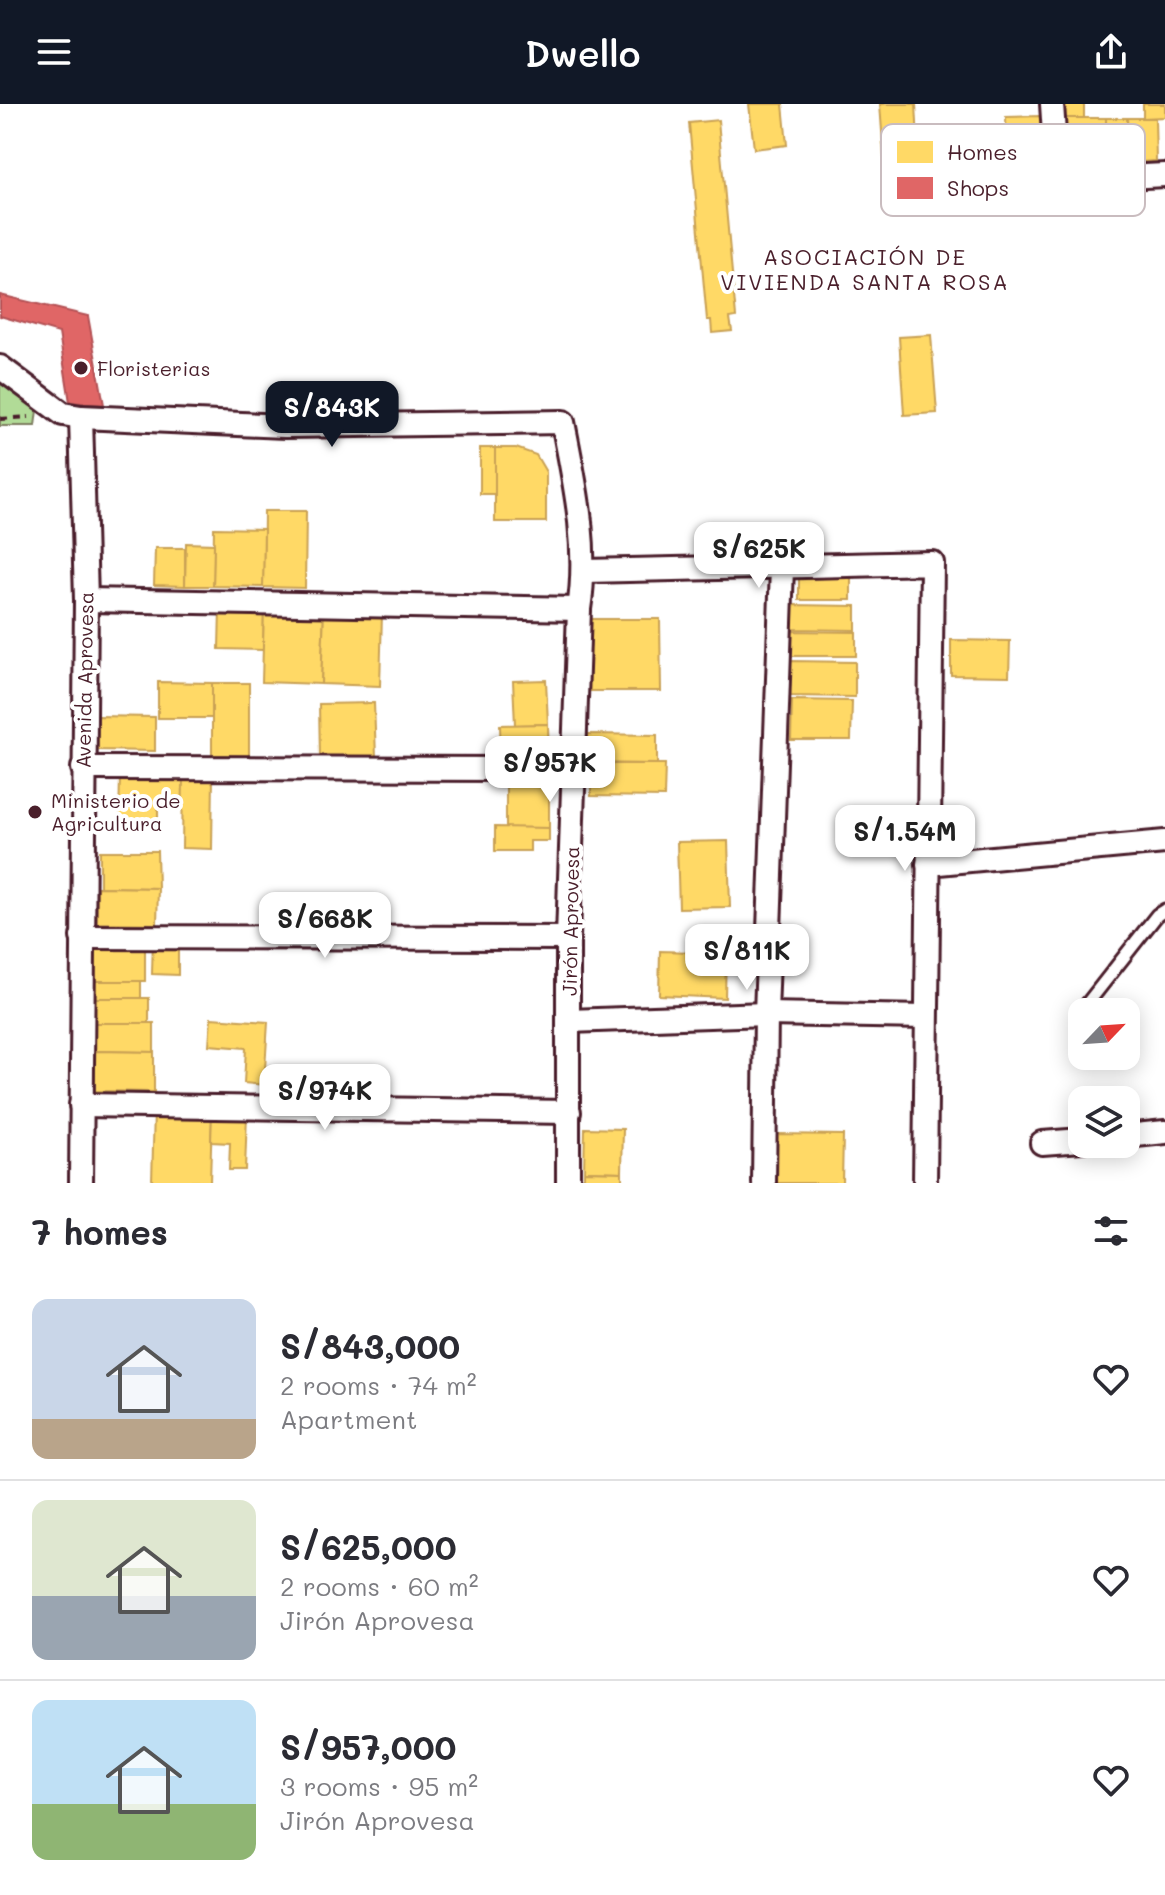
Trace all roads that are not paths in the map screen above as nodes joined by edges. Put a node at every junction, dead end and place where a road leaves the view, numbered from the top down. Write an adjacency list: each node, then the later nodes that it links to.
1 (1052, 104): 2 (street)
2 (1053, 124)
3 (1165, 175): 4 (street)
4 (1145, 176)
5 (0, 367): 6 (street)
6 (81, 417): 8 (street, Jirón Aprovesa); 9 (street, Avenida Aprovesa)
7 (782, 567): 8 (street); 14 (street); 19 (street)
8 (585, 571): 10 (street, Jirón Aprovesa)
9 (86, 600): 10 (street); 11 (street, Avenida Aprovesa)
10 (579, 609): 12 (street, Jirón Aprovesa)
11 (83, 768): 12 (street); 16 (street, Avenida Aprovesa)
12 (575, 769): 17 (street, Jirón Aprovesa)
13 (1165, 842): 14 (street)
14 (928, 864): 20 (street)
15 (1165, 910): 18 (lane)
16 (82, 937): 17 (street); 22 (street, Avenida Aprovesa)
17 (568, 938): 21 (street, Jirón Aprovesa)
18 (1092, 998)
19 (766, 1014): 20 (street); 21 (street); 30 (street)
20 (925, 1017): 31 (street)
21 (569, 1021): 23 (street, Jirón Aprovesa)
22 (81, 1105): 23 (street); 28 (street, Avenida Aprovesa)
23 (569, 1112): 29 (street, Jirón Aprovesa)
24 (1165, 1132): 25 (street)
25 (1140, 1135)
26 (1068, 1141): 27 (street)
27 (1042, 1143)
28 (81, 1183)
29 (568, 1183)
30 (764, 1183)
31 (925, 1183)

